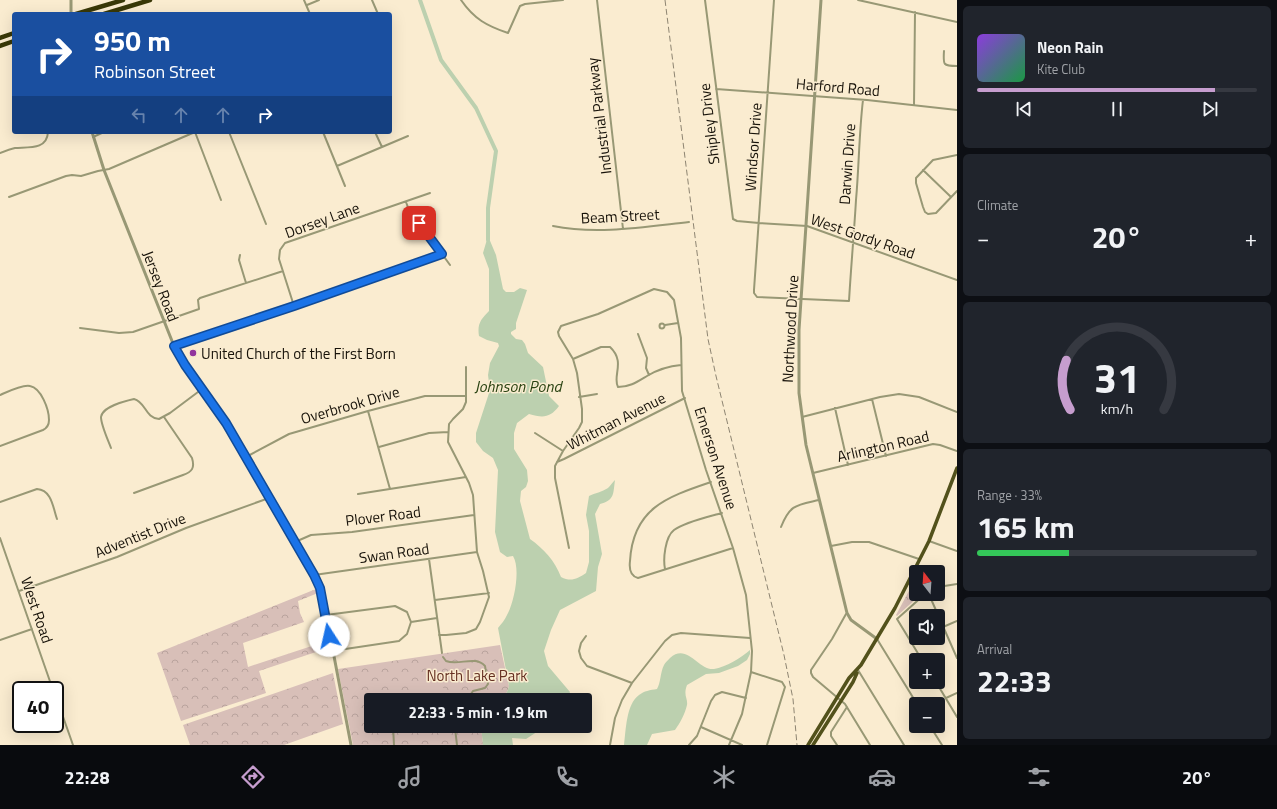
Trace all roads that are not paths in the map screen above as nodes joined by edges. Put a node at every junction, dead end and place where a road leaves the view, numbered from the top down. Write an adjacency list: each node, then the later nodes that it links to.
1 (71, 0): 15 (street)
2 (123, 0): 16 (highway)
3 (150, 0): 17 (highway)
4 (304, 0): 14 (street)
5 (319, 0): 14 (street)
6 (372, 0): 19 (street)
7 (461, 0): 8 (street)
8 (563, 0)
9 (597, 0): 62 (street, Industrial Parkway)
10 (705, 0): 28 (street, Shipley Drive)
11 (774, 0): 29 (street, Windsor Drive)
12 (821, 0): 30 (street, Northwood Drive)
13 (858, 0): 20 (street)
14 (307, 5): 18 (street)
15 (71, 12)
16 (83, 12)
17 (111, 12)
18 (309, 12)
19 (377, 12)
20 (916, 12): 21 (street); 32 (street)
21 (957, 22)
22 (12, 34): 23 (highway)
23 (0, 38)
24 (12, 42): 25 (highway)
25 (0, 46)
26 (944, 51): 27 (street)
27 (957, 66)
28 (716, 89): 29 (street, Harford Road); 58 (street, Shipley Drive)
29 (768, 92): 30 (street, Harford Road); 58 (street, Windsor Drive)
30 (815, 95): 31 (street, Harford Road); 61 (street, Northwood Drive)
31 (863, 100): 32 (street, Harford Road); 63 (street, Darwin Drive)
32 (914, 105): 33 (street, Harford Road)
33 (957, 110)
34 (48, 134): 45 (street)
35 (92, 134): 43 (street, Jersey Road)
36 (100, 134): 43 (street)
37 (190, 134): 48 (street)
38 (196, 134): 55 (street)
39 (230, 134): 59 (street)
40 (324, 134): 47 (street, Dorsey Lane)
41 (376, 134): 44 (street)
42 (408, 136): 44 (street)
43 (93, 137): 48 (street, Jersey Road)
44 (382, 147): 47 (street)
45 (0, 152)
46 (957, 155): 49 (street)
47 (337, 166): 50 (street, Dorsey Lane)
48 (104, 170): 53 (street); 72 (street, Jersey Road)
49 (923, 170): 54 (street); 54 (street)
50 (345, 186)
51 (957, 191): 54 (street)
52 (430, 194): 56 (street, Dorsey Lane)
53 (8, 197)
54 (951, 197)
55 (221, 200)
56 (406, 202): 64 (street); 67 (street, Dorsey Lane)
57 (689, 222): 62 (street, Beam Street)
58 (759, 223): 61 (street, West Gordy Road); 70 (street, Windsor Drive)
59 (266, 224)
60 (553, 226): 62 (street, Beam Street)
61 (807, 226): 63 (street, West Gordy Road); 70 (street, Northwood Drive)
62 (623, 229)
63 (852, 242): 68 (street, West Gordy Road); 70 (street, Darwin Drive)
64 (442, 254): 66 (street); 71 (street)
65 (240, 255): 69 (street)
66 (450, 265)
67 (283, 271): 69 (street); 71 (street, Dorsey Lane)
68 (957, 280)
69 (246, 283): 72 (street)
70 (802, 300): 93 (street, Northwood Drive)
71 (294, 306): 77 (street)
72 (163, 321): 75 (street); 77 (street, Jersey Road)
73 (678, 322): 74 (street); 78 (street, Emerson Avenue); 79 (street, Emerson Avenue)
74 (665, 325)
75 (80, 328)
76 (638, 334): 81 (street)
77 (174, 346): 82 (street, Jersey Road)
78 (573, 359): 81 (street); 86 (street)
79 (681, 365): 81 (street); 87 (street, Emerson Avenue)
80 (466, 367): 85 (street)
81 (649, 375)
82 (202, 389): 92 (street); 102 (street, Jersey Road)
83 (597, 394): 86 (street)
84 (0, 395): 96 (street)
85 (466, 396): 90 (street, Overbrook Drive); 94 (street)
86 (579, 397): 99 (street)
87 (685, 398): 103 (street, Whitman Avenue); 108 (street, Emerson Avenue)
88 (872, 399): 89 (street); 91 (street); 101 (street)
89 (835, 408): 93 (street); 104 (street)
90 (368, 412): 98 (street); 102 (street, Overbrook Drive)
91 (957, 412)
92 (164, 417): 97 (street); 110 (street)
93 (802, 417): 106 (street, Northwood Drive)
94 (448, 432): 98 (street); 107 (street)
95 (535, 433): 99 (street)
96 (0, 446)
97 (111, 448)
98 (379, 448): 109 (street)
99 (563, 450): 103 (street)
100 (957, 451): 101 (street, Arlington Road)
101 (886, 456): 104 (street, Arlington Road)
102 (246, 458): 112 (street, Jersey Road)
103 (557, 462): 123 (street)
104 (848, 465): 106 (street, Arlington Road)
105 (957, 468): 120 (main road)
106 (813, 473): 113 (street, Northwood Drive)
107 (466, 477): 109 (street); 116 (street)
108 (711, 482): 115 (street, Emerson Avenue); 129 (street)
109 (390, 489): 111 (street)
110 (134, 492)
111 (358, 494)
112 (269, 498): 121 (street, Jersey Road); 134 (street, Adventist Drive)
113 (819, 500): 118 (street); 122 (street, Northwood Drive)
114 (0, 502): 117 (street)
115 (722, 513): 124 (street, Emerson Avenue); 129 (street)
116 (474, 515): 121 (street, Plover Road); 126 (street)
117 (57, 519)
118 (782, 527)
119 (0, 538): 134 (street, West Road)
120 (929, 541): 125 (street); 128 (main road)
121 (295, 542): 130 (street, Jersey Road)
122 (831, 546): 128 (street); 138 (street, Northwood Drive)
123 (569, 548)
124 (733, 548): 129 (street); 148 (street, Emerson Avenue)
125 (957, 551)
126 (477, 552): 127 (street, Swan Road); 135 (street)
127 (428, 559): 130 (street, Swan Road); 136 (street)
128 (920, 560): 131 (main road)
129 (665, 569)
130 (314, 575): 139 (street, Jersey Road)
131 (908, 583): 149 (main road)
132 (957, 584): 133 (street)
133 (945, 586)
134 (19, 591): 144 (street, West Road)
135 (489, 593): 136 (street); 146 (street)
136 (435, 600): 140 (street)
137 (918, 601): 153 (street)
138 (847, 613): 149 (street, Northwood Drive); 166 (street)
139 (326, 616): 142 (street); 151 (street, Jersey Road)
140 (437, 618): 142 (street); 146 (street)
141 (957, 621): 143 (street)
142 (411, 622): 151 (street)
143 (945, 626)
144 (32, 629): 150 (street); 158 (street, West Road)
145 (945, 631): 155 (street)
146 (439, 635): 152 (street)
147 (586, 636): 159 (street)
148 (750, 638): 157 (street, Emerson Avenue); 159 (street)
149 (877, 639): 156 (main road); 163 (street)
150 (0, 640)
151 (332, 651): 176 (street, Jersey Road)
152 (442, 652)
153 (918, 653)
154 (443, 656): 161 (street)
155 (957, 658)
156 (858, 670): 166 (main road); 188 (street)
157 (751, 672): 164 (street, Emerson Avenue); 183 (street)
158 (51, 681)
159 (632, 683): 179 (street)
160 (940, 689): 165 (street)
161 (472, 693)
162 (957, 693): 165 (street)
163 (913, 697)
164 (746, 698): 170 (street); 174 (street, Emerson Avenue)
165 (946, 698): 168 (street)
166 (839, 699): 167 (street); 184 (main road); 185 (main road)
167 (847, 707): 186 (street); 187 (street)
168 (957, 717)
169 (64, 720): 175 (street)
170 (701, 727): 174 (street); 180 (street)
171 (393, 733): 177 (street)
172 (456, 733): 178 (street)
173 (934, 733): 189 (street)
174 (731, 740): 181 (street, Emerson Avenue); 182 (street)
175 (73, 745)
176 (351, 745)
177 (394, 745)
178 (457, 745)
179 (610, 745)
180 (689, 745)
181 (729, 745)
182 (742, 745)
183 (766, 745)
184 (808, 745)
185 (813, 745)
186 (837, 745)
187 (870, 745)
188 (904, 745)
189 (942, 745)

